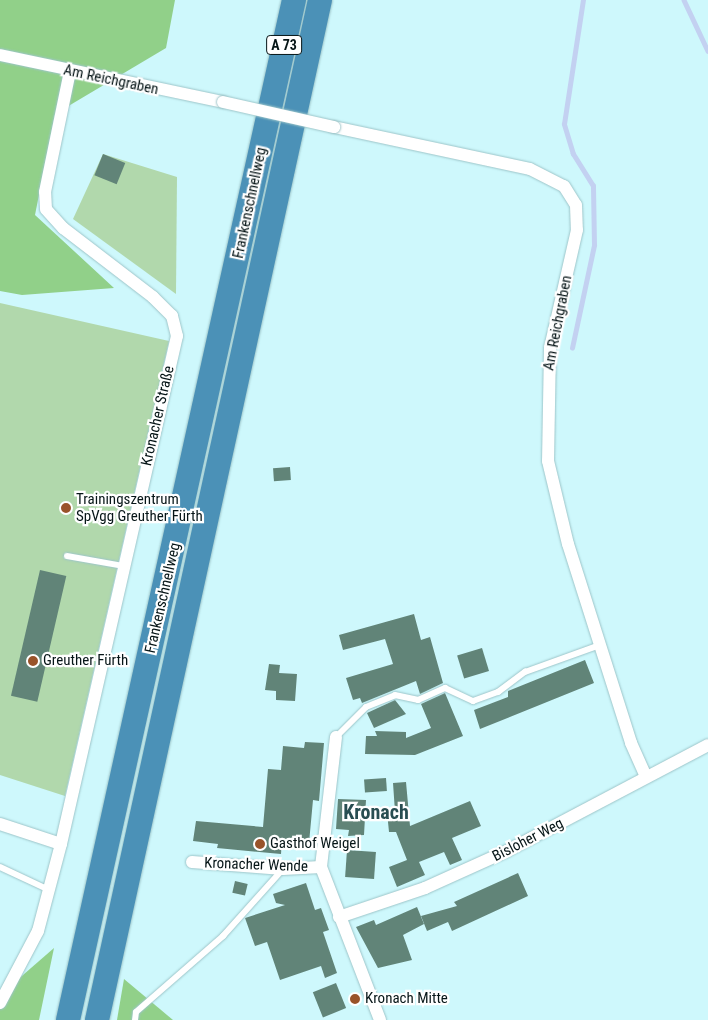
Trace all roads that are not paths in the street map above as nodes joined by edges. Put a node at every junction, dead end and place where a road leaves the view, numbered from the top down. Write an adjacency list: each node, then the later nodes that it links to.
1 (294, 0): 20 (highway, Frankenschnellweg / A 73)
2 (320, 0): 21 (highway, Frankenschnellweg / A 73)
3 (0, 55): 4 (street, Am Reichgraben)
4 (70, 71): 6 (street, Kronacher Straße); 7 (street, Am Reichgraben, bridge)
5 (67, 556): 6 (lane)
6 (124, 566): 12 (street, Kronacher Straße)
7 (600, 645): 8 (lane); 10 (street, Am Reichgraben)
8 (336, 737): 15 (street)
9 (708, 745): 10 (street, Bisloher Weg)
10 (646, 778): 18 (street, Bisloher Weg)
11 (0, 824): 12 (street)
12 (61, 844): 17 (street, Kronacher Straße)
13 (192, 862): 16 (street, Kronacher Wende)
14 (0, 867): 17 (lane)
15 (321, 867): 16 (street, Kronacher Wende); 18 (street)
16 (283, 869): 22 (lane)
17 (49, 890): 19 (street, Kronacher Straße)
18 (339, 917): 23 (street)
19 (0, 1003)
20 (68, 1020)
21 (96, 1020)
22 (134, 1020)
23 (380, 1020)

